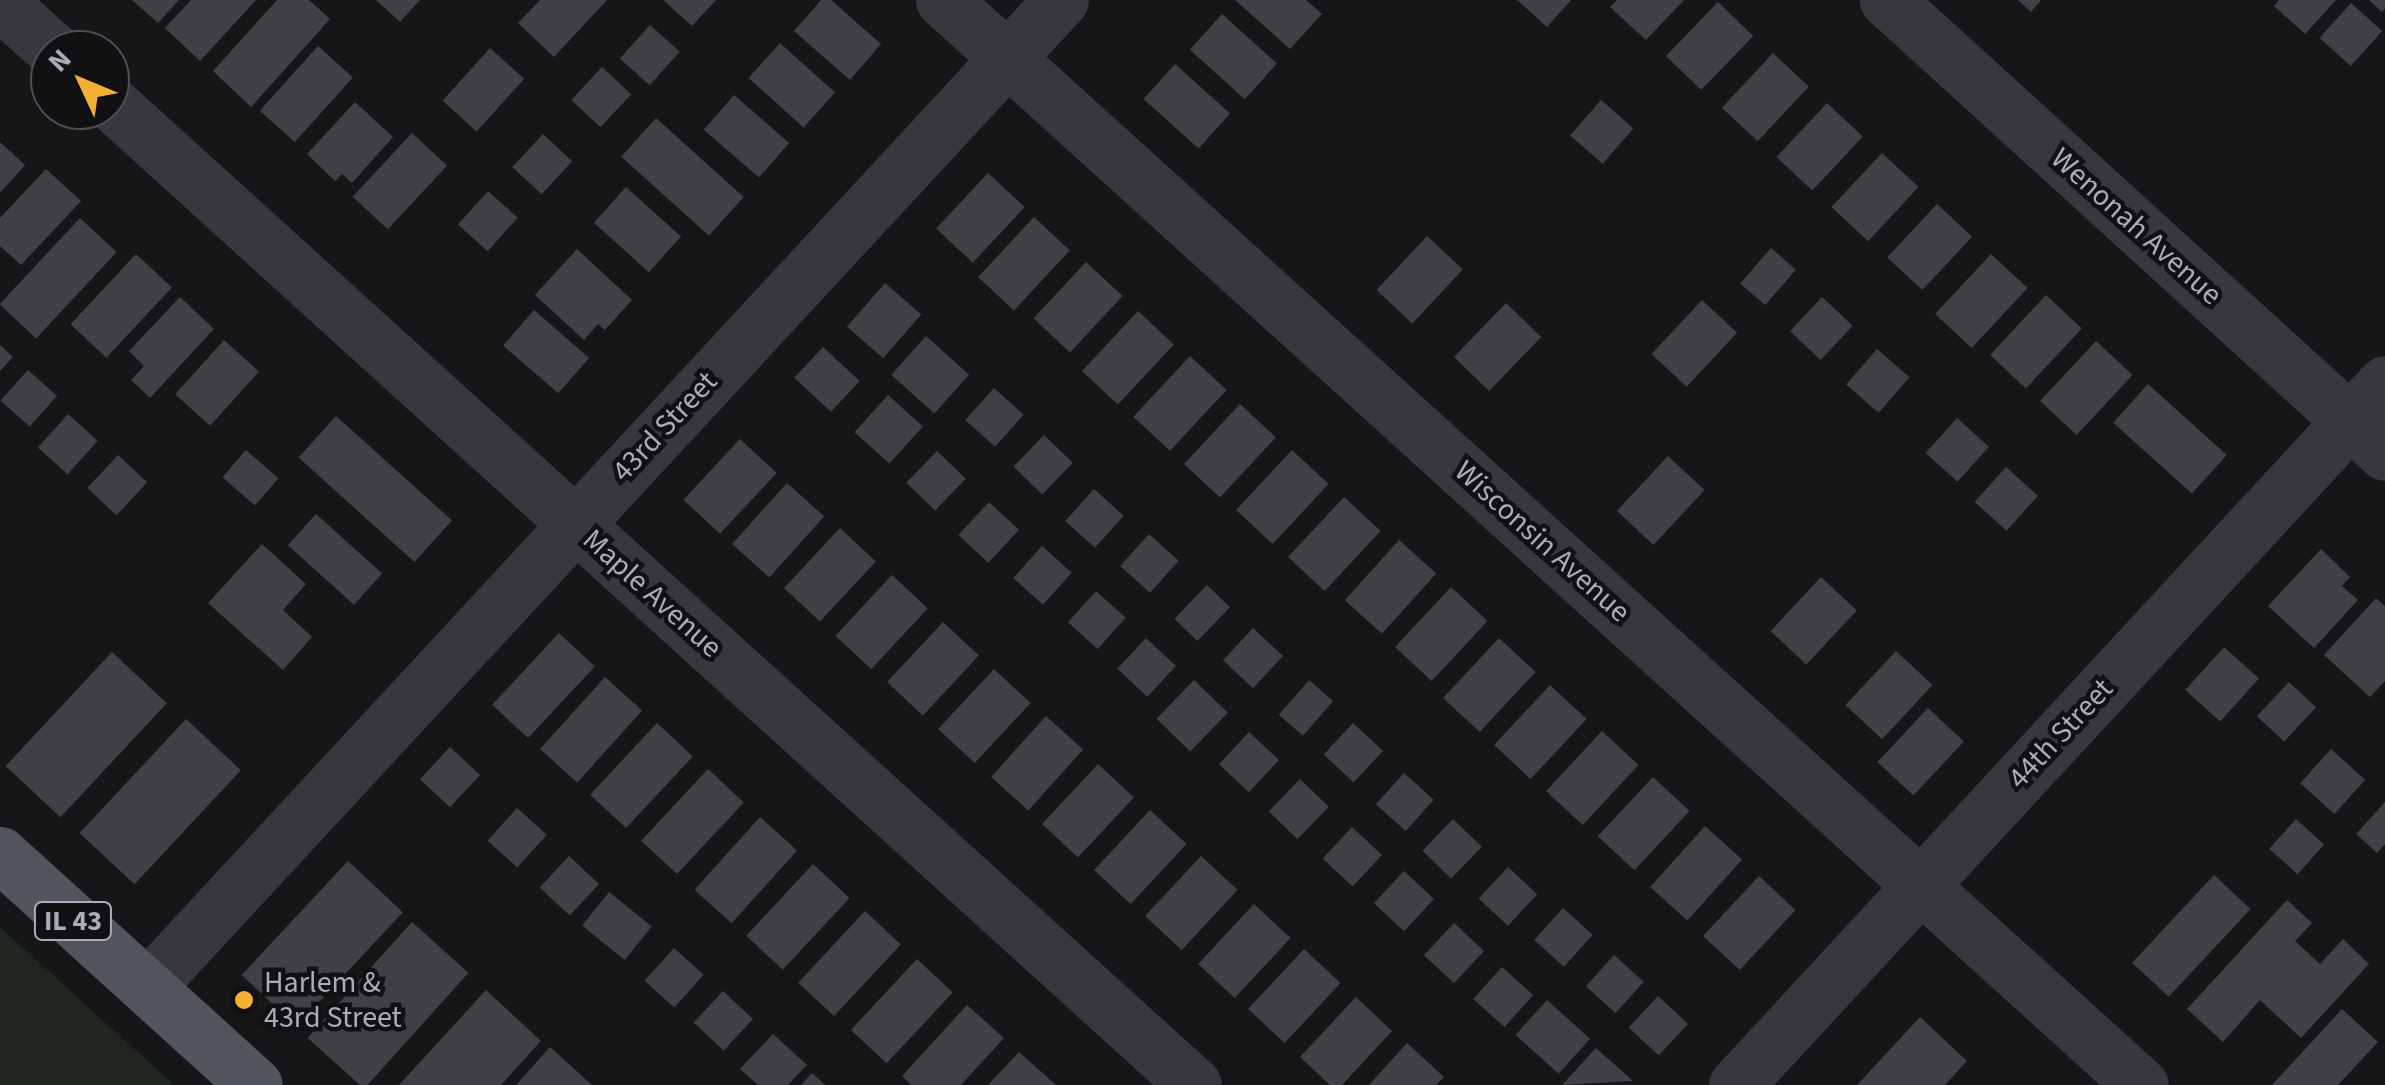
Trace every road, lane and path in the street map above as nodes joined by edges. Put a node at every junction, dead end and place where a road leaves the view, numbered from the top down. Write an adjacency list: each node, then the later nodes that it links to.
1 (943, 0): 6 (street, Wisconsin Avenue)
2 (1062, 0): 6 (street, 43rd Street)
3 (1888, 0): 8 (street, Wenonah Avenue)
4 (0, 2): 5 (street)
5 (30, 30)
6 (1007, 58): 9 (street, 43rd Street); 11 (street, Wisconsin Avenue)
7 (130, 120): 9 (street, Maple Avenue)
8 (2373, 419): 11 (street, 44th Street)
9 (576, 524): 12 (street, 43rd Street); 14 (street, Maple Avenue)
10 (0, 854): 12 (main road, IL 43)
11 (1920, 886): 15 (street, 44th Street); 16 (street, Wisconsin Avenue)
12 (146, 987): 13 (main road, IL 43)
13 (255, 1085)
14 (1194, 1085)
15 (1736, 1085)
16 (2140, 1085)

